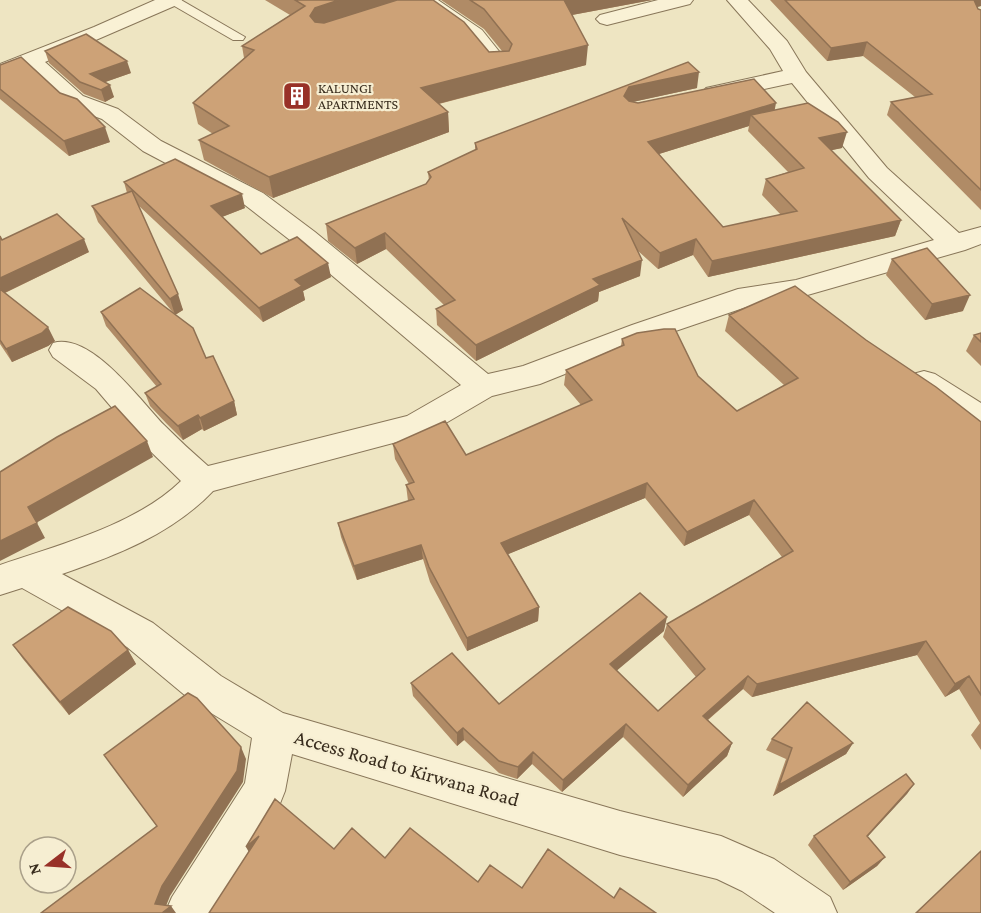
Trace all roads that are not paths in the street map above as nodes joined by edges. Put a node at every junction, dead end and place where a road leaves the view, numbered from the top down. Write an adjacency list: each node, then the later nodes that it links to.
1 (171, 0): 7 (lane); 8 (street)
2 (425, 0): 5 (street); 9 (street)
3 (683, 0): 6 (street)
4 (736, 0): 11 (street)
5 (403, 8)
6 (607, 19)
7 (238, 37)
8 (30, 60): 10 (street); 14 (street)
9 (499, 65)
10 (0, 72)
11 (798, 75): 12 (street); 15 (street)
12 (694, 98)
13 (336, 226): 14 (street)
14 (305, 238): 20 (street)
15 (968, 240): 16 (street)
16 (797, 289): 17 (street); 20 (street)
17 (825, 310)
18 (64, 350): 22 (street)
19 (899, 365): 21 (street)
20 (483, 387): 22 (street)
21 (981, 419)
22 (202, 481): 23 (street)
23 (12, 575): 24 (street, Access Road to Kirwana Road)
24 (273, 729): 25 (street); 26 (street, Access Road to Kirwana Road)
25 (188, 913)
26 (814, 913)

